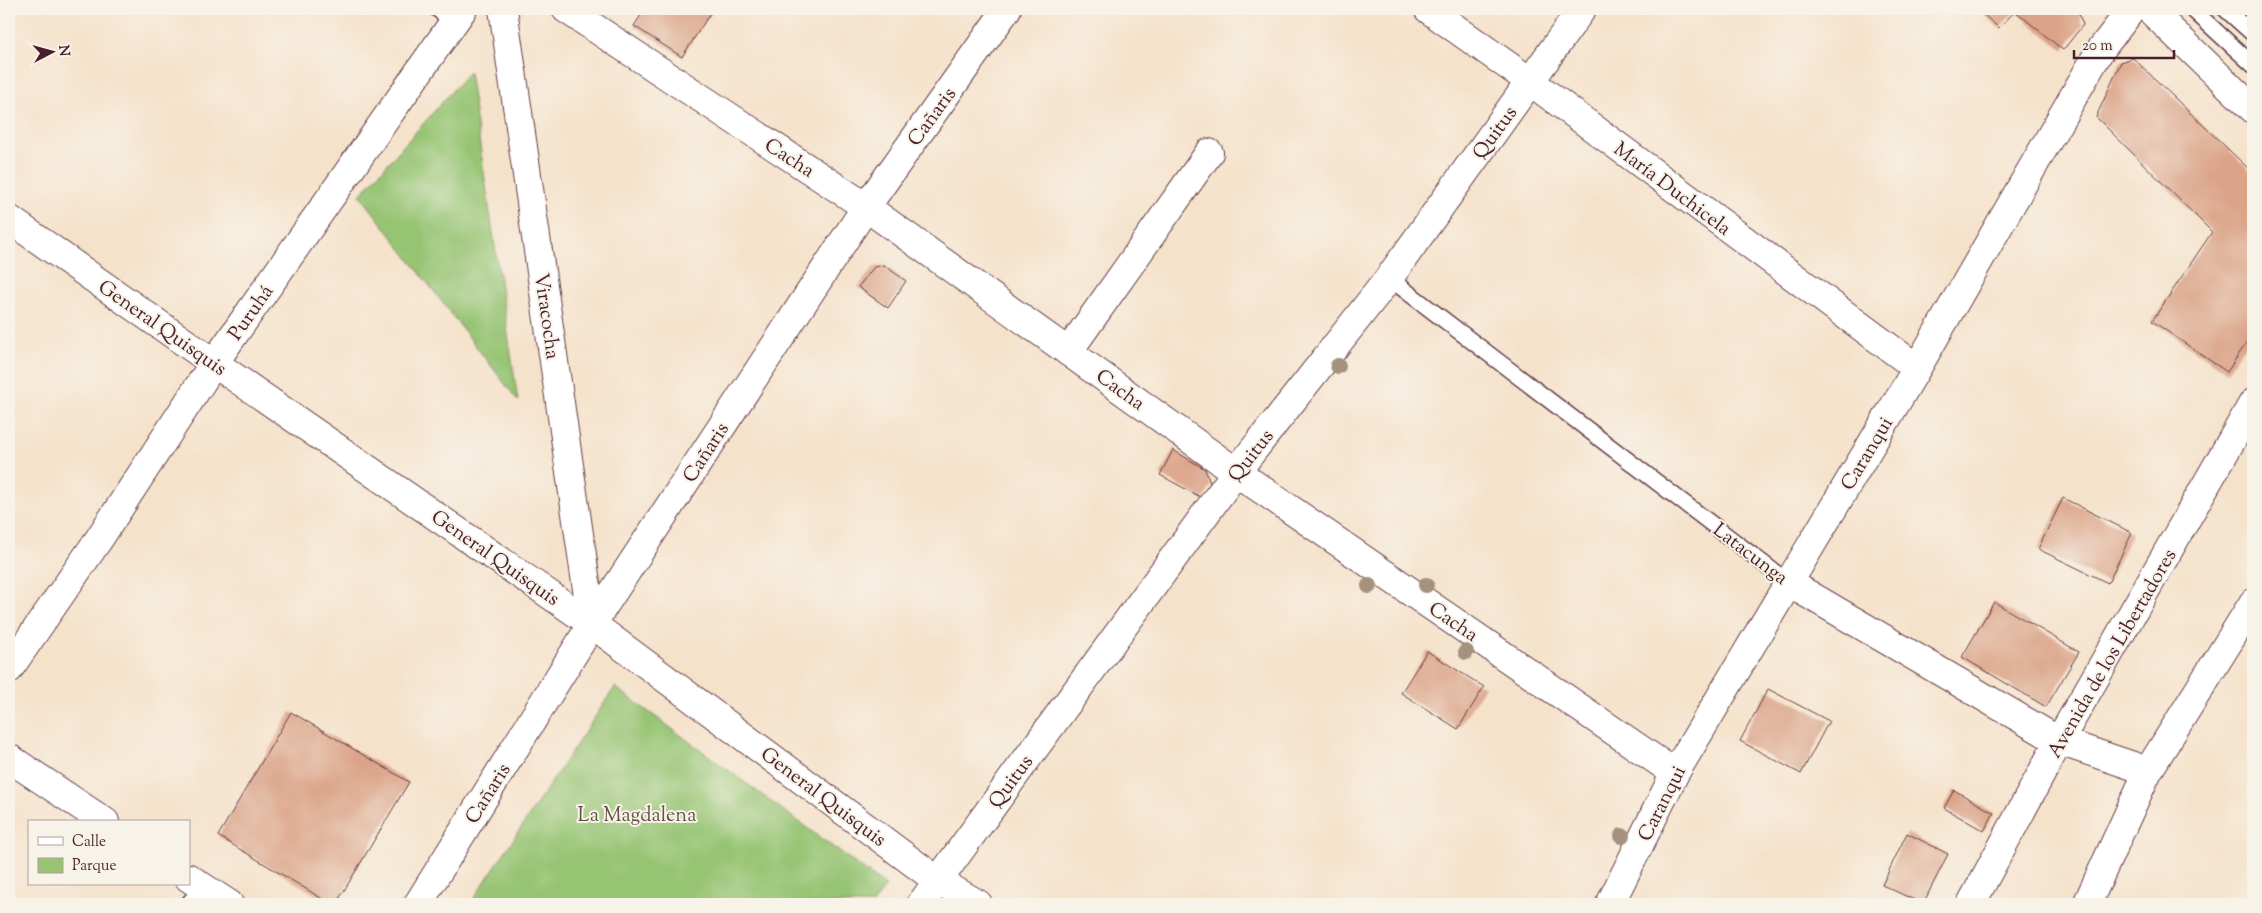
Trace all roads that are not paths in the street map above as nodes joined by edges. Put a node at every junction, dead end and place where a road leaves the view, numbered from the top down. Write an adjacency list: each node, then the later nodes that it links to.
1 (503, 9): 26 (street, Viracocha)
2 (566, 9): 16 (street, Cacha)
3 (1007, 9): 16 (street, Cañaris)
4 (1428, 9): 13 (street, María Duchicela)
5 (1582, 9): 13 (street, Quitus)
6 (2132, 9): 21 (street, Caranqui)
7 (2150, 9): 14 (street)
8 (2192, 9): 12 (lane)
9 (2225, 9): 11 (lane)
10 (451, 13): 20 (street, Puruhá)
11 (2253, 34)
12 (2253, 65)
13 (1531, 82): 18 (street, Quitus); 21 (street, María Duchicela)
14 (2253, 108)
15 (1209, 153): 19 (street)
16 (866, 207): 19 (street, Cacha); 26 (street, Cañaris)
17 (9, 219): 20 (street, General Quisquis)
18 (1388, 278): 23 (street, Quitus); 24 (lane, Latacunga)
19 (1068, 352): 23 (street, Cacha)
20 (214, 363): 26 (street, General Quisquis); 27 (street, Puruhá)
21 (1917, 368): 24 (street, Caranqui)
22 (2253, 403): 28 (street, Avenida de los Libertadores)
23 (1236, 472): 31 (street, Cacha); 33 (street, Quitus)
24 (1789, 583): 28 (street, Latacunga); 31 (street, Caranqui)
25 (2253, 603): 30 (street)
26 (592, 624): 33 (street, General Quisquis); 36 (street, Cañaris)
27 (9, 669)
28 (2059, 741): 30 (street, Latacunga); 40 (street, Avenida de los Libertadores)
29 (9, 758): 32 (street)
30 (2148, 771): 41 (street)
31 (1675, 772): 39 (street, Caranqui)
32 (101, 820)
33 (938, 881): 37 (street, Quitus); 38 (street, General Quisquis)
34 (193, 890): 35 (street)
35 (228, 904)
36 (418, 904)
37 (921, 904)
38 (978, 904)
39 (1610, 904)
40 (1971, 904)
41 (2087, 904)

